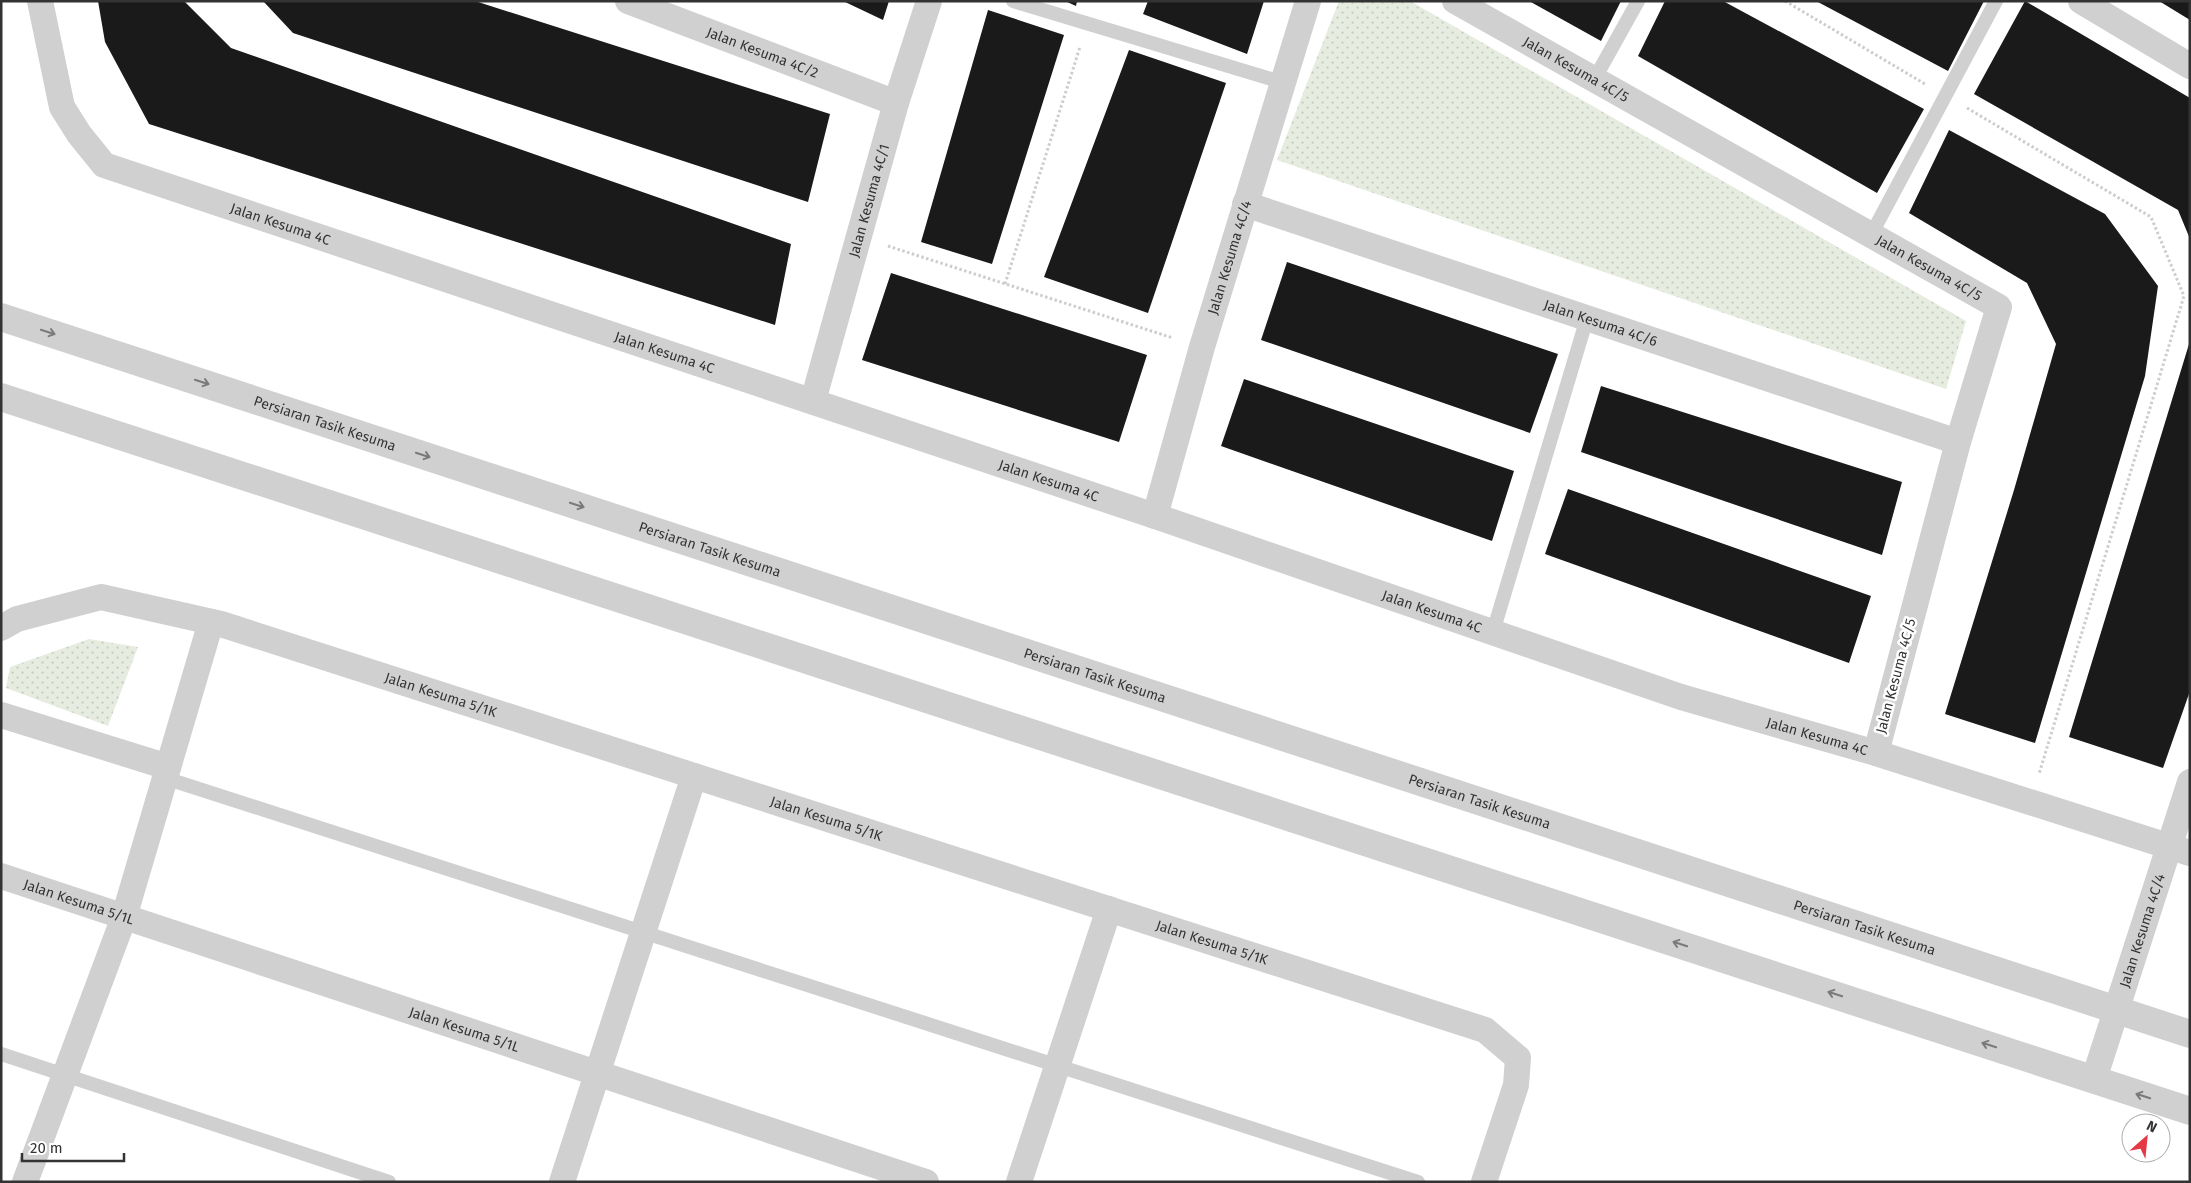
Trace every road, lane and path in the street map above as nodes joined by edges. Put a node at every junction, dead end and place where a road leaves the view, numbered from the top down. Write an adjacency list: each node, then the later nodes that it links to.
1 (40, 1): 25 (street, Jalan Kesuma 4C)
2 (628, 1): 16 (street, Jalan Kesuma 4C/2)
3 (929, 1): 16 (street, Jalan Kesuma 4C/1)
4 (1013, 1): 11 (lane)
5 (1308, 1): 14 (street, Jalan Kesuma 4C/4)
6 (1455, 1): 13 (street, Jalan Kesuma 4C/5)
7 (1638, 1): 13 (lane)
8 (1785, 1): 15 (path)
9 (1996, 1): 15 (lane)
10 (2081, 1): 12 (street)
11 (1087, 24): 14 (lane); 20 (path)
12 (2190, 66)
13 (1594, 80): 18 (street, Jalan Kesuma 4C/5)
14 (1281, 82): 17 (street, Jalan Kesuma 4C/4)
15 (1945, 95): 18 (lane); 36 (path)
16 (896, 103): 19 (street, Jalan Kesuma 4C/1)
17 (1244, 204): 22 (street, Jalan Kesuma 4C/6); 23 (street, Jalan Kesuma 4C/4)
18 (1871, 235): 26 (street, Jalan Kesuma 4C/5)
19 (858, 236): 20 (path); 25 (street, Jalan Kesuma 4C/1)
20 (1005, 284): 23 (path)
21 (1, 317): 42 (street, Persiaran Tasik Kesuma, one-way to 42)
22 (1586, 318): 26 (street, Jalan Kesuma 4C/6); 30 (lane)
23 (1202, 347): 27 (street, Jalan Kesuma 4C/4)
24 (1, 397): 48 (street, one-way to 24)
25 (813, 401): 27 (street, Jalan Kesuma 4C)
26 (1958, 442): 32 (street, Jalan Kesuma 4C/5)
27 (1154, 516): 30 (street, Jalan Kesuma 4C)
28 (211, 622): 29 (street, Jalan Kesuma 5/1K); 33 (street); 34 (street, Jalan Kesuma 5/1K)
29 (1, 628)
30 (1493, 632): 32 (street, Jalan Kesuma 4C)
31 (1, 715): 33 (street)
32 (1876, 753): 36 (street, Jalan Kesuma 4C)
33 (167, 773): 40 (street); 41 (lane)
34 (694, 776): 39 (street, Jalan Kesuma 5/1K); 41 (street)
35 (2190, 782): 37 (street, Jalan Kesuma 4C/4)
36 (2030, 803): 37 (street, Jalan Kesuma 4C)
37 (2179, 850): 42 (street, Jalan Kesuma 4C/4)
38 (1, 876): 40 (street, Jalan Kesuma 5/1L)
39 (1108, 909): 45 (street); 56 (street, Jalan Kesuma 5/1K)
40 (124, 917): 46 (street, Jalan Kesuma 5/1L); 47 (street)
41 (642, 932): 45 (lane); 46 (street)
42 (2116, 1009): 43 (street, Persiaran Tasik Kesuma); 48 (street, Jalan Kesuma 4C/4)
43 (2190, 1034)
44 (1, 1054): 47 (lane)
45 (1057, 1065): 54 (street); 55 (lane)
46 (596, 1073): 52 (street); 53 (street, Jalan Kesuma 5/1L)
47 (63, 1076): 50 (street); 51 (lane)
48 (2094, 1079): 49 (street, one-way to 48)
49 (2190, 1111)
50 (25, 1182)
51 (389, 1182)
52 (562, 1182)
53 (926, 1182)
54 (1018, 1182)
55 (1418, 1182)
56 (1484, 1182)

